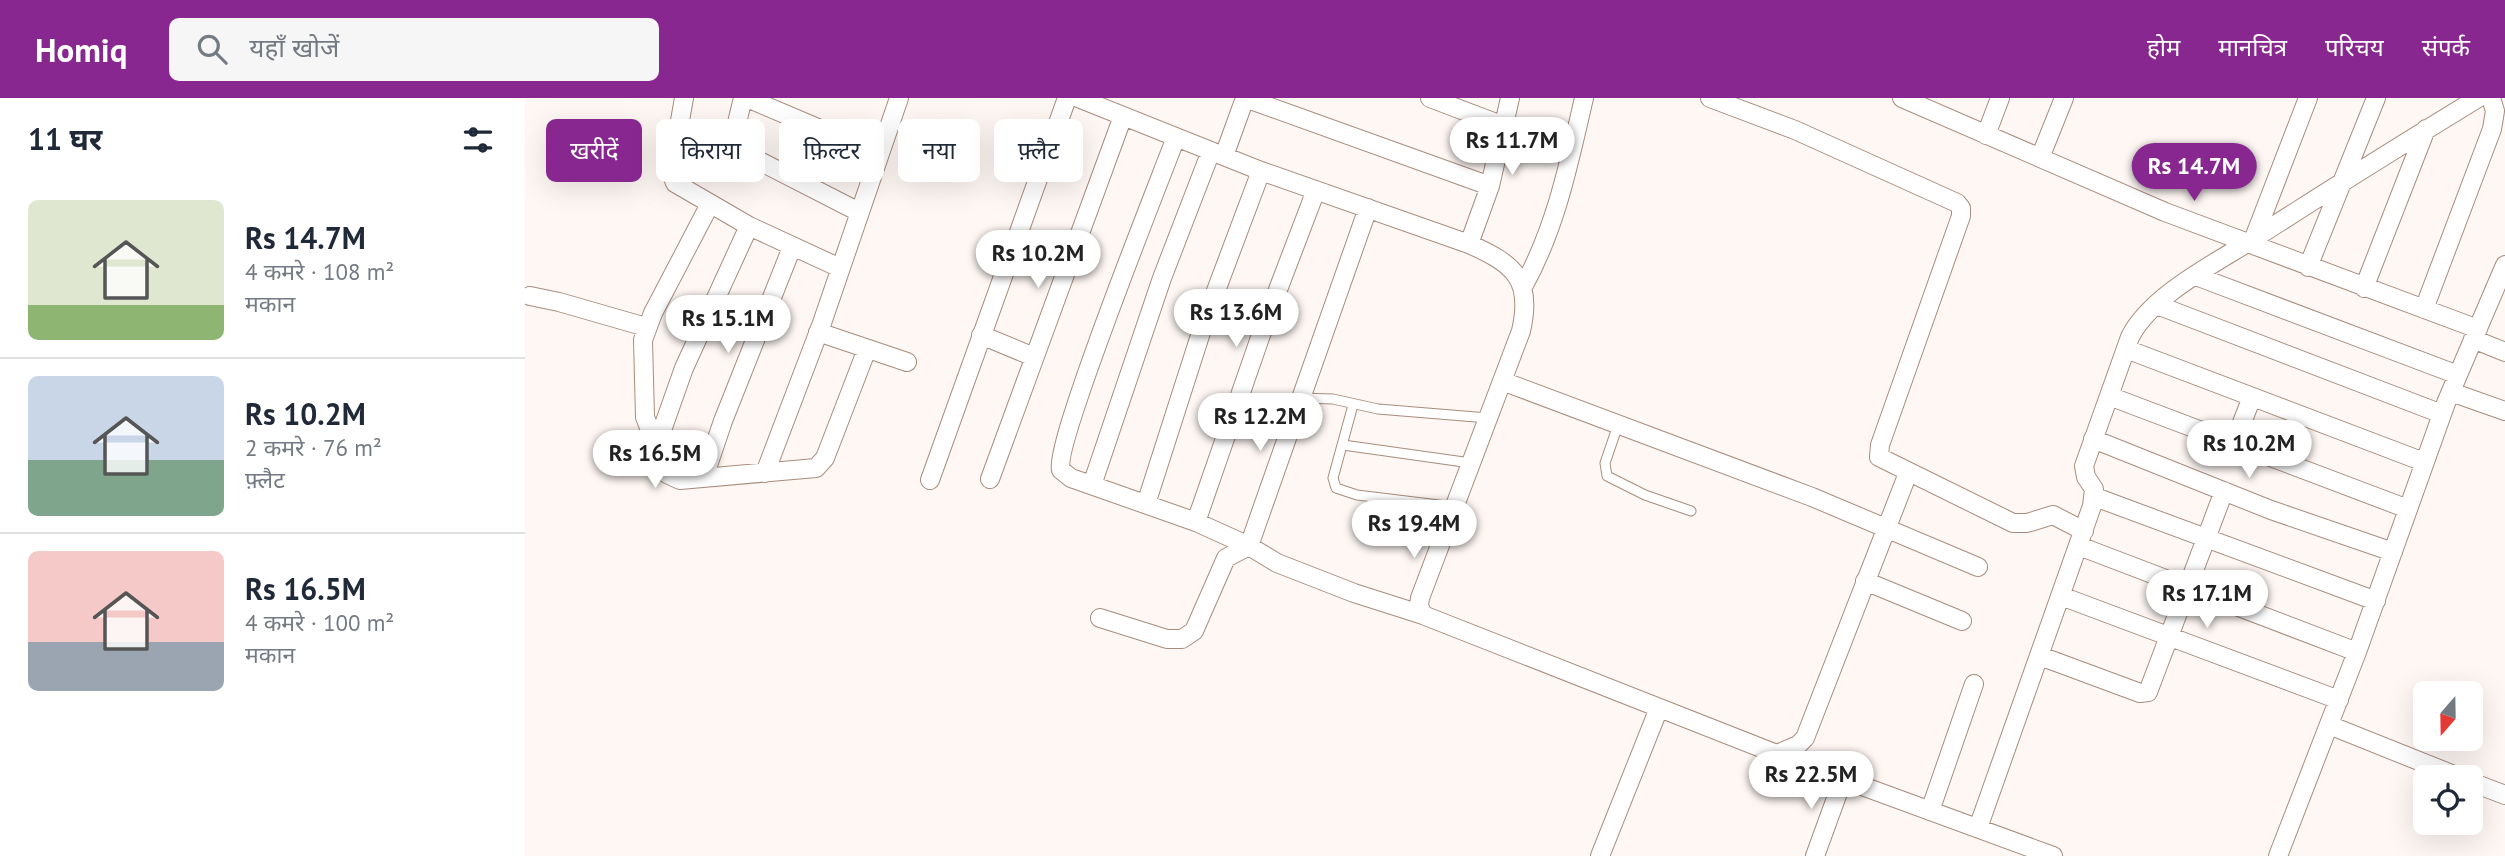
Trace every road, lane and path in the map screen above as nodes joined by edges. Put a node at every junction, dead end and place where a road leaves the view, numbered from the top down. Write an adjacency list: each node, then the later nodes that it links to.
1 (684, 98): 32 (street)
2 (745, 98): 19 (street); 34 (street)
3 (897, 98): 24 (street)
4 (1067, 98): 52 (street)
5 (1078, 98): 18 (street)
6 (1430, 98): 20 (street)
7 (1510, 98): 20 (street)
8 (1584, 98): 43 (street)
9 (1710, 98): 76 (street)
10 (1902, 98): 17 (street)
11 (2000, 98): 22 (street)
12 (2064, 98): 26 (street)
13 (2308, 98): 36 (street)
14 (2376, 98): 28 (street)
15 (2478, 98): 21 (street)
16 (2491, 98): 48 (street)
17 (1939, 105): 22 (street)
18 (1123, 116): 23 (street); 56 (street)
19 (795, 119)
20 (1504, 126): 30 (street)
21 (2426, 129): 28 (street); 44 (street)
22 (1986, 135): 26 (street)
23 (1176, 137): 25 (street); 80 (street)
24 (884, 138)
25 (1217, 153): 27 (street); 30 (street); 80 (street)
26 (2040, 158): 36 (street)
27 (1261, 171): 31 (street); 83 (street)
28 (2343, 180): 36 (street); 40 (street)
29 (869, 182): 34 (street)
30 (1490, 186): 37 (street)
31 (1316, 190): 33 (street); 87 (street)
32 (710, 204): 35 (street); 49 (street)
33 (1368, 208): 37 (street); 63 (street)
34 (859, 212): 41 (street)
35 (749, 226): 38 (street); 72 (street)
36 (2250, 241): 40 (street); 42 (street)
37 (1469, 244): 43 (street)
38 (792, 247): 41 (street); 77 (street)
39 (2505, 265): 45 (street)
40 (2308, 267): 44 (street)
41 (839, 268): 50 (street)
42 (2196, 276): 47 (street); 58 (street)
43 (1524, 285): 59 (street)
44 (2364, 288): 48 (street)
45 (2500, 291): 51 (street)
46 (530, 296): 49 (street)
47 (2157, 305): 54 (street); 66 (street)
48 (2424, 309): 51 (street)
49 (646, 327): 72 (street)
50 (818, 332): 53 (street); 75 (street)
51 (2476, 334): 55 (street); 58 (street)
52 (981, 335): 56 (street); 79 (street)
53 (867, 349): 57 (street); 75 (street)
54 (2126, 349): 61 (street); 62 (street)
55 (2505, 352)
56 (1034, 357): 78 (street)
57 (907, 362)
58 (2458, 375): 60 (street)
59 (1502, 381): 67 (street); 68 (street)
60 (2451, 392): 65 (street); 66 (street)
61 (2109, 396): 69 (street); 70 (street)
62 (2252, 397): 70 (street); 73 (street)
63 (1299, 398): 64 (lane); 91 (street)
64 (1353, 405): 67 (lane); 71 (lane)
65 (2505, 411)
66 (2442, 414): 73 (street)
67 (1488, 418): 74 (street)
68 (1618, 425): 86 (lane); 88 (street)
69 (2093, 439): 81 (street); 82 (street)
70 (2234, 443): 85 (street)
71 (1343, 445): 74 (lane); 84 (lane)
72 (656, 450): 77 (street)
73 (2424, 462): 85 (street)
74 (1471, 463): 84 (street)
75 (765, 473): 77 (street)
76 (1908, 473): 88 (street); 90 (street)
77 (704, 477)
78 (990, 479)
79 (930, 480)
80 (1092, 485): 83 (street)
81 (2224, 491): 89 (street); 92 (street)
82 (2095, 497): 89 (street); 90 (street)
83 (1146, 504): 87 (street)
84 (1455, 507): 98 (street)
85 (2409, 509): 92 (street)
86 (1691, 511)
87 (1196, 522): 91 (street)
88 (1886, 529): 93 (street); 94 (street)
89 (2205, 537): 95 (street); 97 (street)
90 (2081, 538): 95 (street); 96 (street)
91 (1249, 546): 98 (street); 99 (street)
92 (2393, 552): 97 (street)
93 (1978, 567)
94 (1865, 581): 100 (street); 108 (street)
95 (2187, 587): 101 (street); 102 (street)
96 (2061, 596): 101 (street); 103 (street)
97 (2376, 601): 102 (street)
98 (1423, 615): 106 (street)
99 (1100, 618)
100 (1962, 621)
101 (2170, 636): 103 (street); 105 (street)
102 (2357, 652): 105 (street)
103 (2040, 656): 114 (street)
104 (1974, 684): 113 (street)
105 (2339, 700): 107 (street)
106 (1659, 708): 108 (street); 115 (street)
107 (2329, 725): 109 (street); 118 (street)
108 (1777, 754): 110 (street)
109 (2429, 765)
110 (1843, 779): 113 (street); 116 (street)
111 (2483, 787): 112 (street)
112 (2505, 795)
113 (1930, 811): 114 (street)
114 (1978, 828): 117 (street)
115 (1600, 856)
116 (1815, 856)
117 (2053, 856)
118 (2278, 856)

